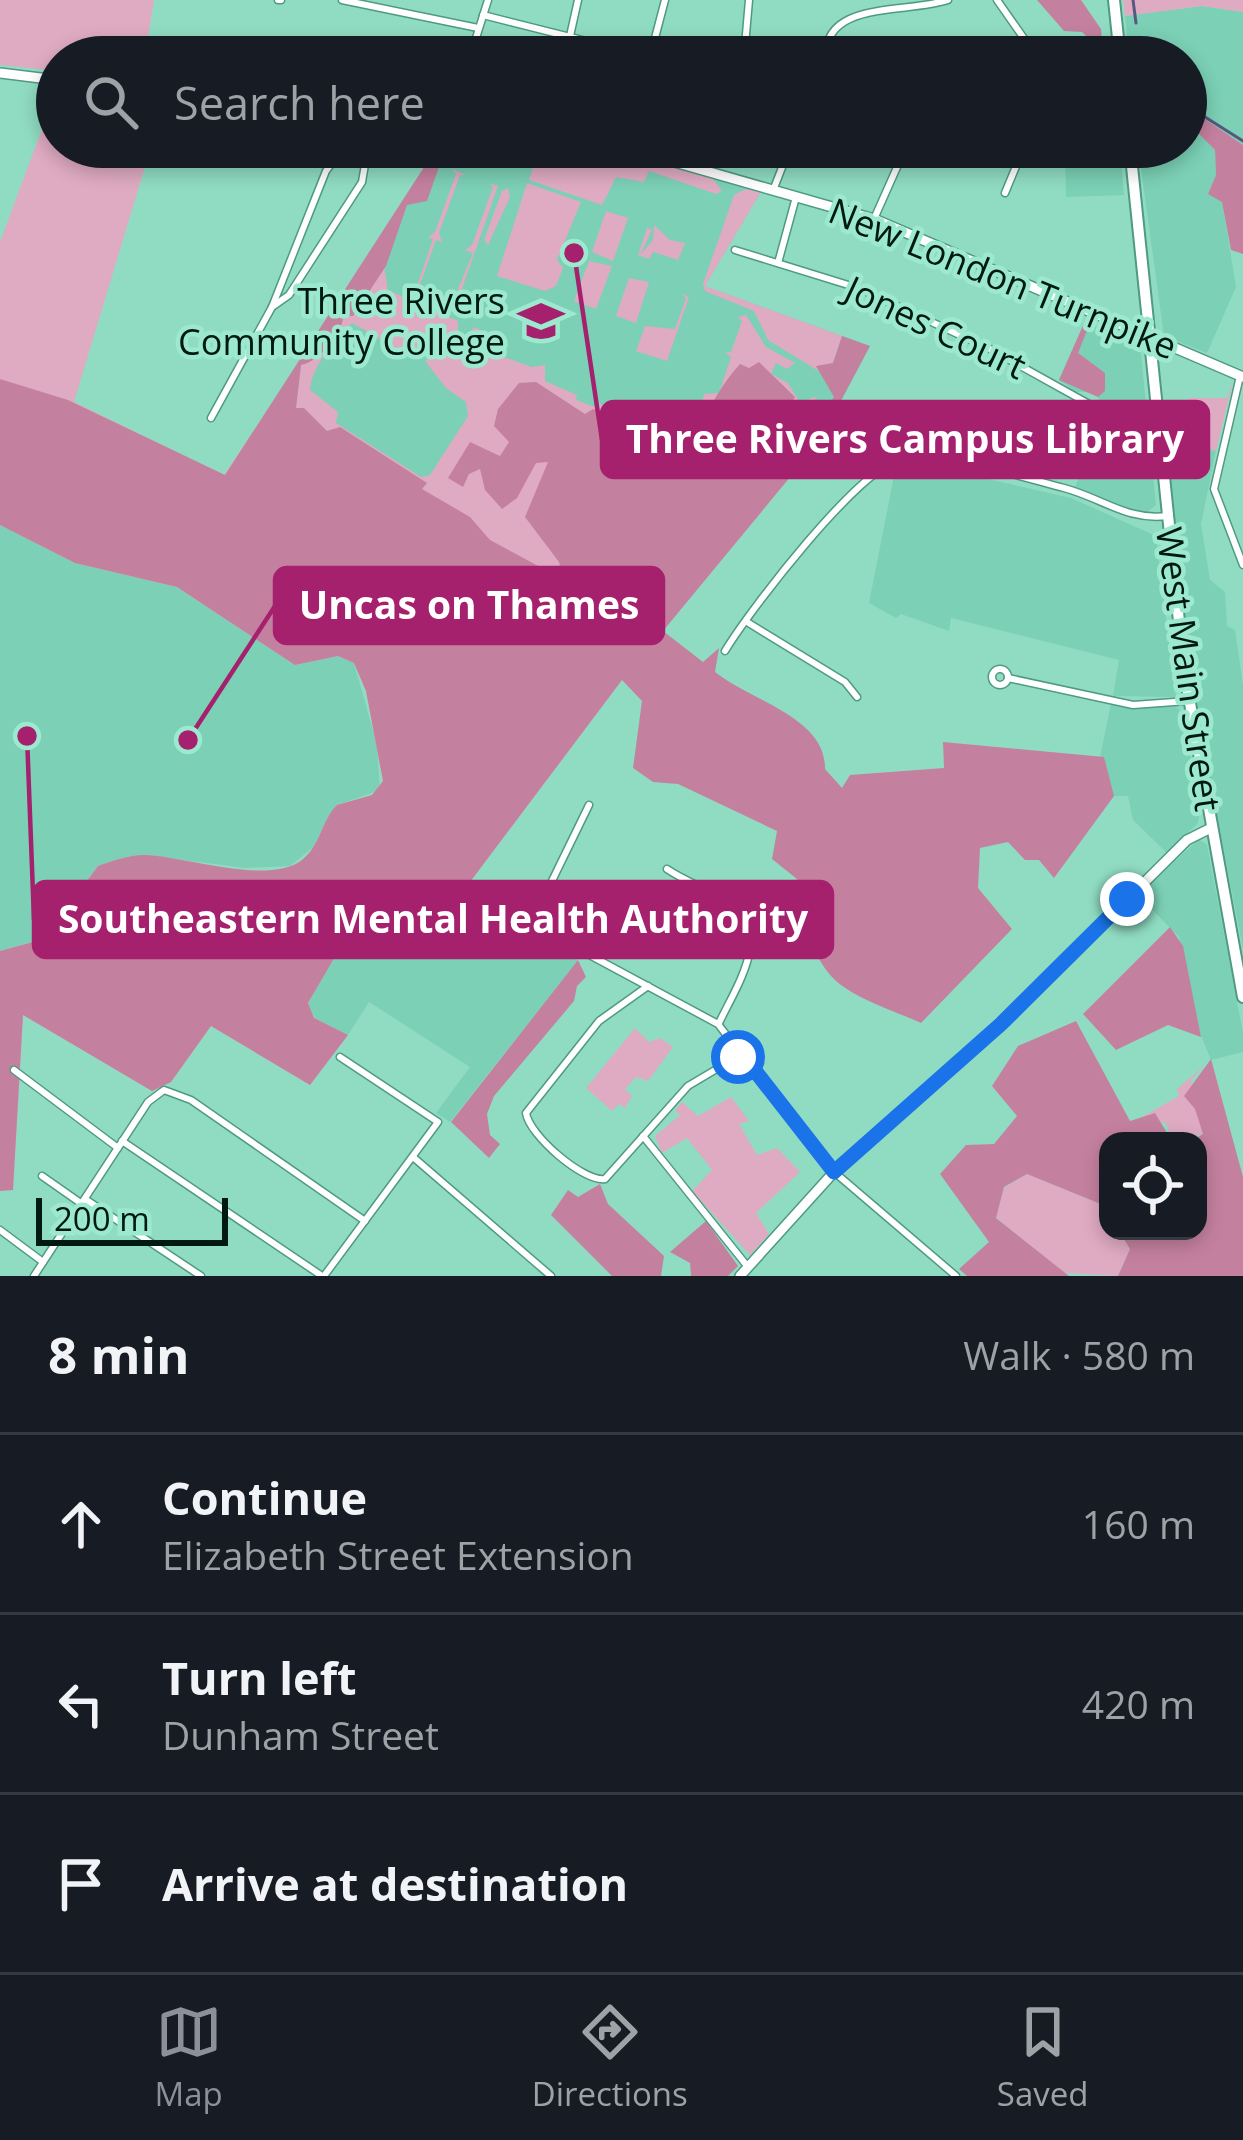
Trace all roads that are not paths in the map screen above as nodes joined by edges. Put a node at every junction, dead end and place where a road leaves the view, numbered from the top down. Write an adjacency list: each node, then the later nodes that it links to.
1 (342, 0): 10 (street)
2 (488, 0): 9 (street)
3 (578, 0): 12 (street)
4 (665, 0): 13 (street)
5 (749, 0): 14 (street)
6 (948, 0): 15 (street)
7 (997, 0): 16 (street)
8 (1114, 0): 17 (main road)
9 (483, 15): 10 (street); 12 (street)
10 (478, 28): 11 (street)
11 (476, 36)
12 (570, 36)
13 (656, 36)
14 (745, 36)
15 (828, 36)
16 (1021, 36)
17 (1118, 36)
18 (0, 73): 19 (main road)
19 (36, 77)
20 (328, 168): 33 (street)
21 (363, 168): 33 (street)
22 (700, 168): 27 (main road, New London Turnpike)
23 (782, 168): 27 (street)
24 (897, 168): 30 (street)
25 (1016, 168): 28 (street)
26 (1132, 168): 34 (main road, West Main Street)
27 (774, 188): 29 (main road, New London Turnpike)
28 (1005, 193)
29 (796, 195): 30 (main road, New London Turnpike); 32 (street)
30 (874, 219): 34 (main road, New London Turnpike)
31 (735, 250): 32 (street, Jones Court)
32 (778, 263): 36 (street, Jones Court)
33 (272, 308): 37 (street)
34 (1151, 338): 35 (main road, New London Turnpike); 38 (main road, West Main Street)
35 (1242, 376): 39 (street)
36 (1089, 404)
37 (211, 418)
38 (1167, 516): 40 (street); 44 (main road, West Main Street)
39 (1243, 565)
40 (747, 622): 41 (street); 43 (street)
41 (724, 651)
42 (1008, 678): 44 (street)
43 (857, 698)
44 (1189, 700): 46 (main road, West Main Street)
45 (589, 805): 48 (street)
46 (1211, 828): 49 (main road, West Main Street); 57 (main road)
47 (667, 869): 50 (street)
48 (648, 986): 50 (street); 54 (street)
49 (1243, 997)
50 (718, 1024): 51 (street)
51 (742, 1054): 54 (street); 57 (street)
52 (340, 1057): 56 (street)
53 (14, 1070): 55 (street)
54 (643, 1136): 63 (street)
55 (120, 1145): 59 (street); 60 (street); 66 (street)
56 (412, 1156): 60 (street); 67 (street)
57 (834, 1172): 63 (main road); 68 (street)
58 (42, 1176): 59 (street)
59 (84, 1202): 62 (street); 65 (street)
60 (365, 1221): 66 (street)
61 (0, 1230): 62 (street)
62 (43, 1262): 64 (street)
63 (744, 1271)
64 (34, 1276)
65 (200, 1276)
66 (323, 1276)
67 (551, 1276)
68 (956, 1276)

